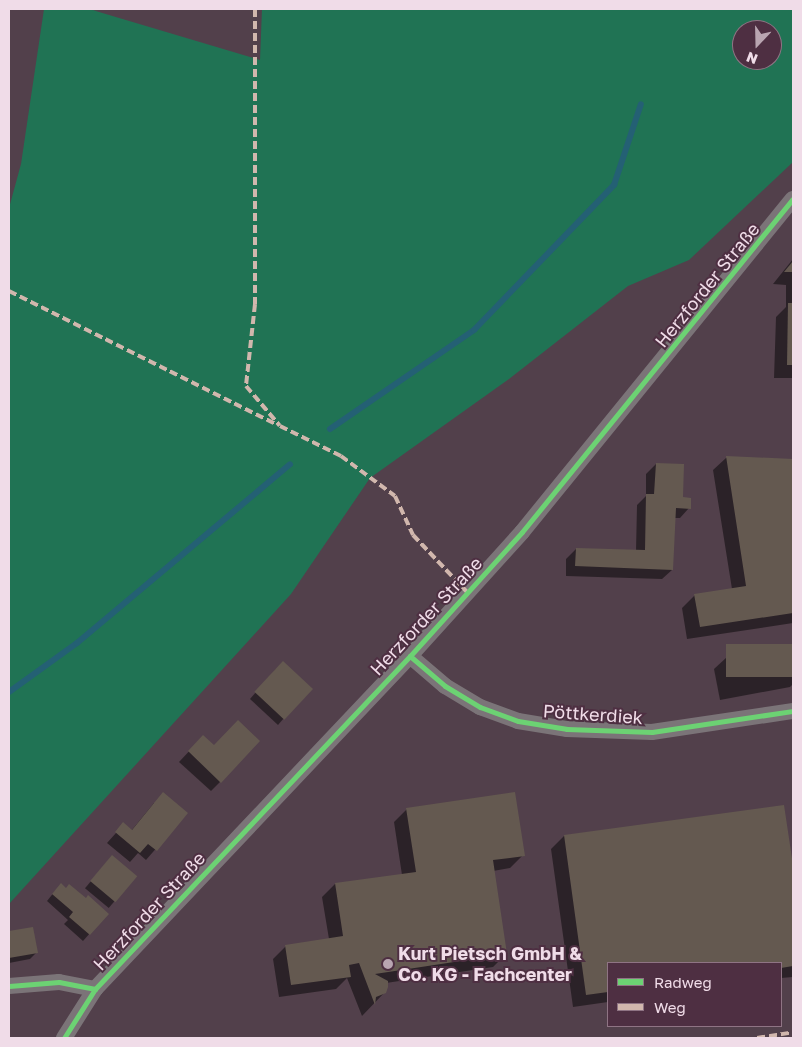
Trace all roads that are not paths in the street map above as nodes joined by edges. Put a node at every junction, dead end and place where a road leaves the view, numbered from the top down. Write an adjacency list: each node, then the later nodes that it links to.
1 (793, 199): 2 (street, Herzforder Straße)
2 (410, 656): 3 (street, Pöttkerdiek); 5 (street, Herzforder Straße)
3 (793, 711)
4 (9, 986): 5 (street)
5 (95, 989): 6 (street, Herzforder Straße)
6 (64, 1038)

